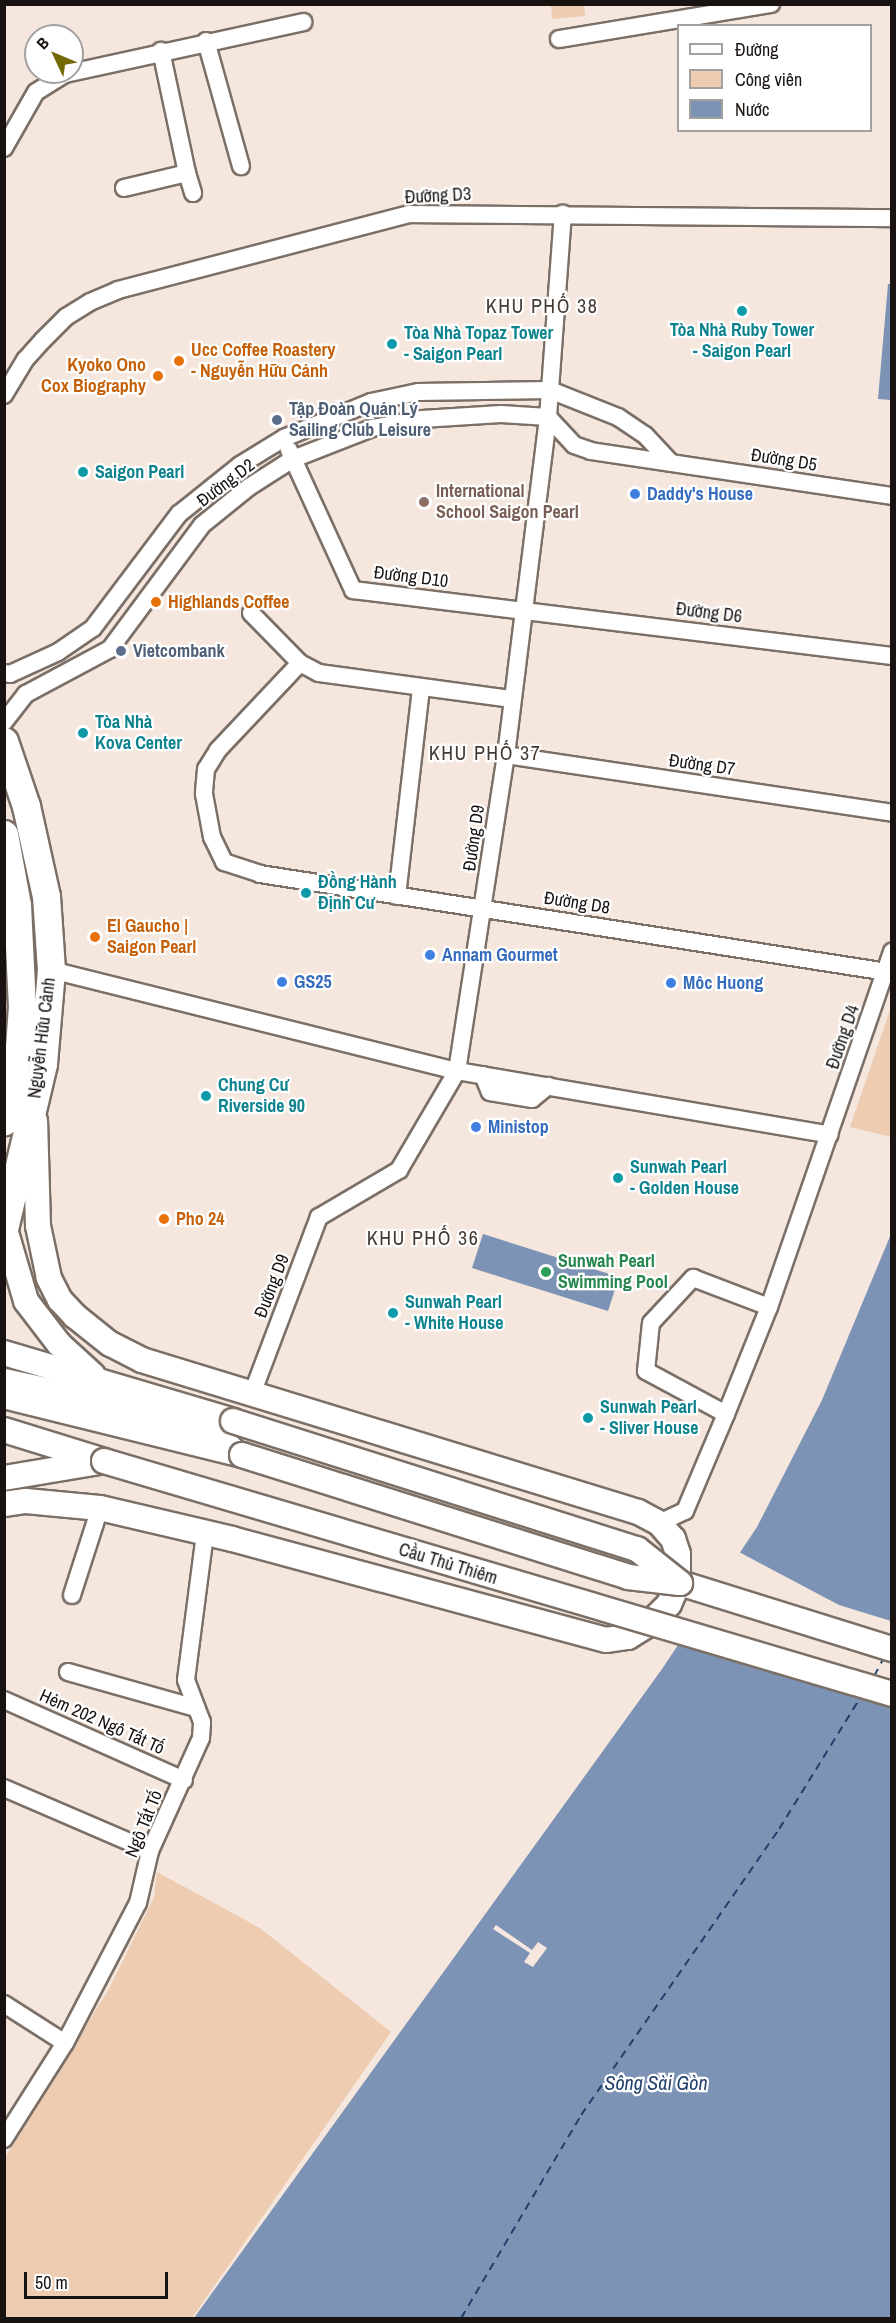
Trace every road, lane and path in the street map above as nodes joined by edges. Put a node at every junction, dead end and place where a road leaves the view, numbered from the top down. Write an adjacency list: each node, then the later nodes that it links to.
1 (771, 4): 3 (street)
2 (303, 22): 4 (street)
3 (559, 39)
4 (206, 41): 5 (street); 7 (street)
5 (161, 51): 6 (street); 8 (street)
6 (4, 148)
7 (241, 166)
8 (186, 173): 9 (street); 10 (street)
9 (124, 188)
10 (194, 192)
11 (563, 214): 12 (street, Đường D3); 13 (street, Đường D9); 14 (street, Đường D3)
12 (891, 218)
13 (550, 390): 15 (street, Đường D9); 16 (street, Đường D2); 18 (street)
14 (4, 395)
15 (548, 417): 17 (street, Đường D2); 18 (street, Đường D5); 22 (street, Đường D9)
16 (284, 438): 17 (street, Đường D10); 20 (street, Đường D2)
17 (293, 459): 21 (street, Đường D2); 22 (street, Đường D10)
18 (670, 462): 19 (street, Đường D5)
19 (891, 496)
20 (140, 567): 21 (street); 26 (street, Đường D2)
21 (159, 579): 29 (street, Đường D2)
22 (522, 609): 24 (street, Đường D6); 28 (street, Đường D9)
23 (251, 613): 25 (street)
24 (891, 656)
25 (300, 663): 27 (street); 34 (street, Đường D8)
26 (4, 673)
27 (421, 687): 28 (street); 34 (street)
28 (512, 699): 31 (street, Đường D9)
29 (4, 722)
30 (4, 741): 37 (main road, Nguyễn Hữu Cảnh)
31 (506, 755): 32 (street, Đường D7); 35 (street, Đường D9)
32 (891, 813)
33 (4, 834): 41 (main road)
34 (396, 896): 35 (street, Đường D8)
35 (484, 908): 38 (street, Đường D8); 39 (street, Đường D9)
36 (891, 952): 38 (street, Đường D4)
37 (51, 970): 39 (street); 40 (main road, Nguyễn Hữu Cảnh)
38 (887, 972): 42 (street, Đường D4)
39 (457, 1071): 42 (street); 48 (street, Đường D9)
40 (35, 1104): 43 (main road, Nguyễn Hữu Cảnh); 48 (main road)
41 (4, 1121)
42 (830, 1134): 44 (street, Đường D4)
43 (5, 1229): 47 (main road)
44 (769, 1307): 50 (street, Đường D4); 50 (street)
45 (4, 1353): 47 (main road)
46 (4, 1379): 52 (street)
47 (99, 1380): 59 (main road, bridge)
48 (252, 1394): 57 (main road)
49 (4, 1396): 52 (main road)
50 (726, 1414): 57 (street, Đường D4)
51 (4, 1430): 53 (main road, Cầu Thủ Thiêm)
52 (242, 1455): 59 (main road, bridge)
53 (104, 1461): 54 (main road); 63 (main road, Cầu Thủ Thiêm, bridge)
54 (4, 1478)
55 (4, 1504): 56 (main road)
56 (100, 1508): 58 (main road); 60 (street)
57 (659, 1523): 58 (main road)
58 (205, 1533): 65 (street, Ngô Tất Tố)
59 (680, 1583): 61 (main road)
60 (72, 1595)
61 (891, 1649)
62 (68, 1672): 65 (street)
63 (891, 1694)
64 (4, 1700): 66 (street, Hẻm 202 Ngô Tất Tố)
65 (196, 1708): 66 (street, Ngô Tất Tố)
66 (184, 1780): 68 (street, Ngô Tất Tố)
67 (4, 1788): 68 (street)
68 (150, 1851): 70 (street, Ngô Tất Tố)
69 (4, 2004): 70 (street)
70 (65, 2043): 71 (street, Ngô Tất Tố)
71 (5, 2138)

